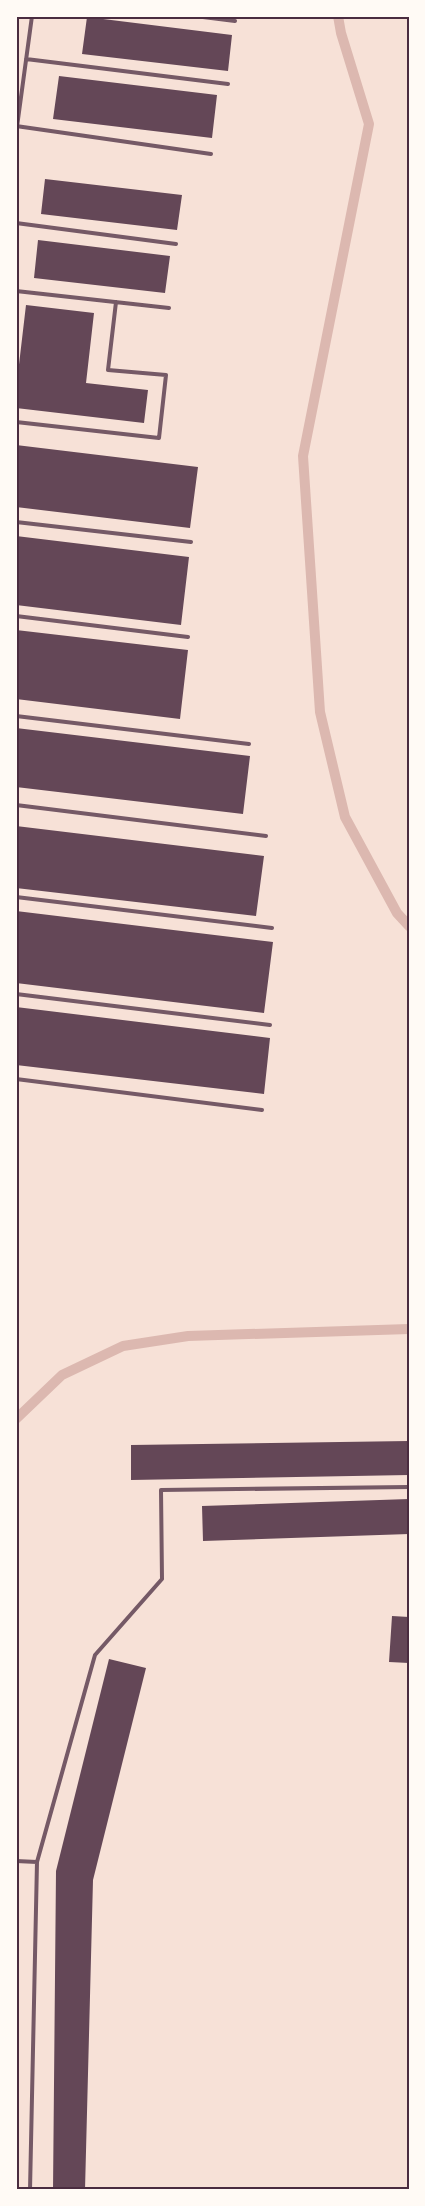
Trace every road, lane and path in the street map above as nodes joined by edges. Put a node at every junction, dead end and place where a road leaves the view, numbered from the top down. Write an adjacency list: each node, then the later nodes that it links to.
1 (32, 16): 4 (lane)
2 (195, 16): 3 (lane)
3 (235, 21)
4 (26, 60): 5 (lane); 6 (lane)
5 (228, 84)
6 (17, 127): 7 (lane); 8 (lane)
7 (16, 134)
8 (211, 154)
9 (16, 223): 10 (lane)
10 (176, 244)
11 (16, 290): 12 (lane)
12 (116, 302): 13 (lane); 14 (lane)
13 (169, 308)
14 (16, 422)
15 (16, 522): 16 (lane)
16 (191, 542)
17 (16, 616): 18 (lane)
18 (188, 637)
19 (16, 716): 20 (lane)
20 (249, 744)
21 (16, 805): 22 (lane)
22 (266, 836)
23 (16, 898): 24 (lane)
24 (272, 928)
25 (16, 994): 26 (lane)
26 (270, 1025)
27 (16, 1079): 28 (lane)
28 (262, 1110)
29 (409, 1487): 31 (lane)
30 (16, 1861): 31 (lane)
31 (37, 1862): 32 (lane)
32 (30, 2190)

